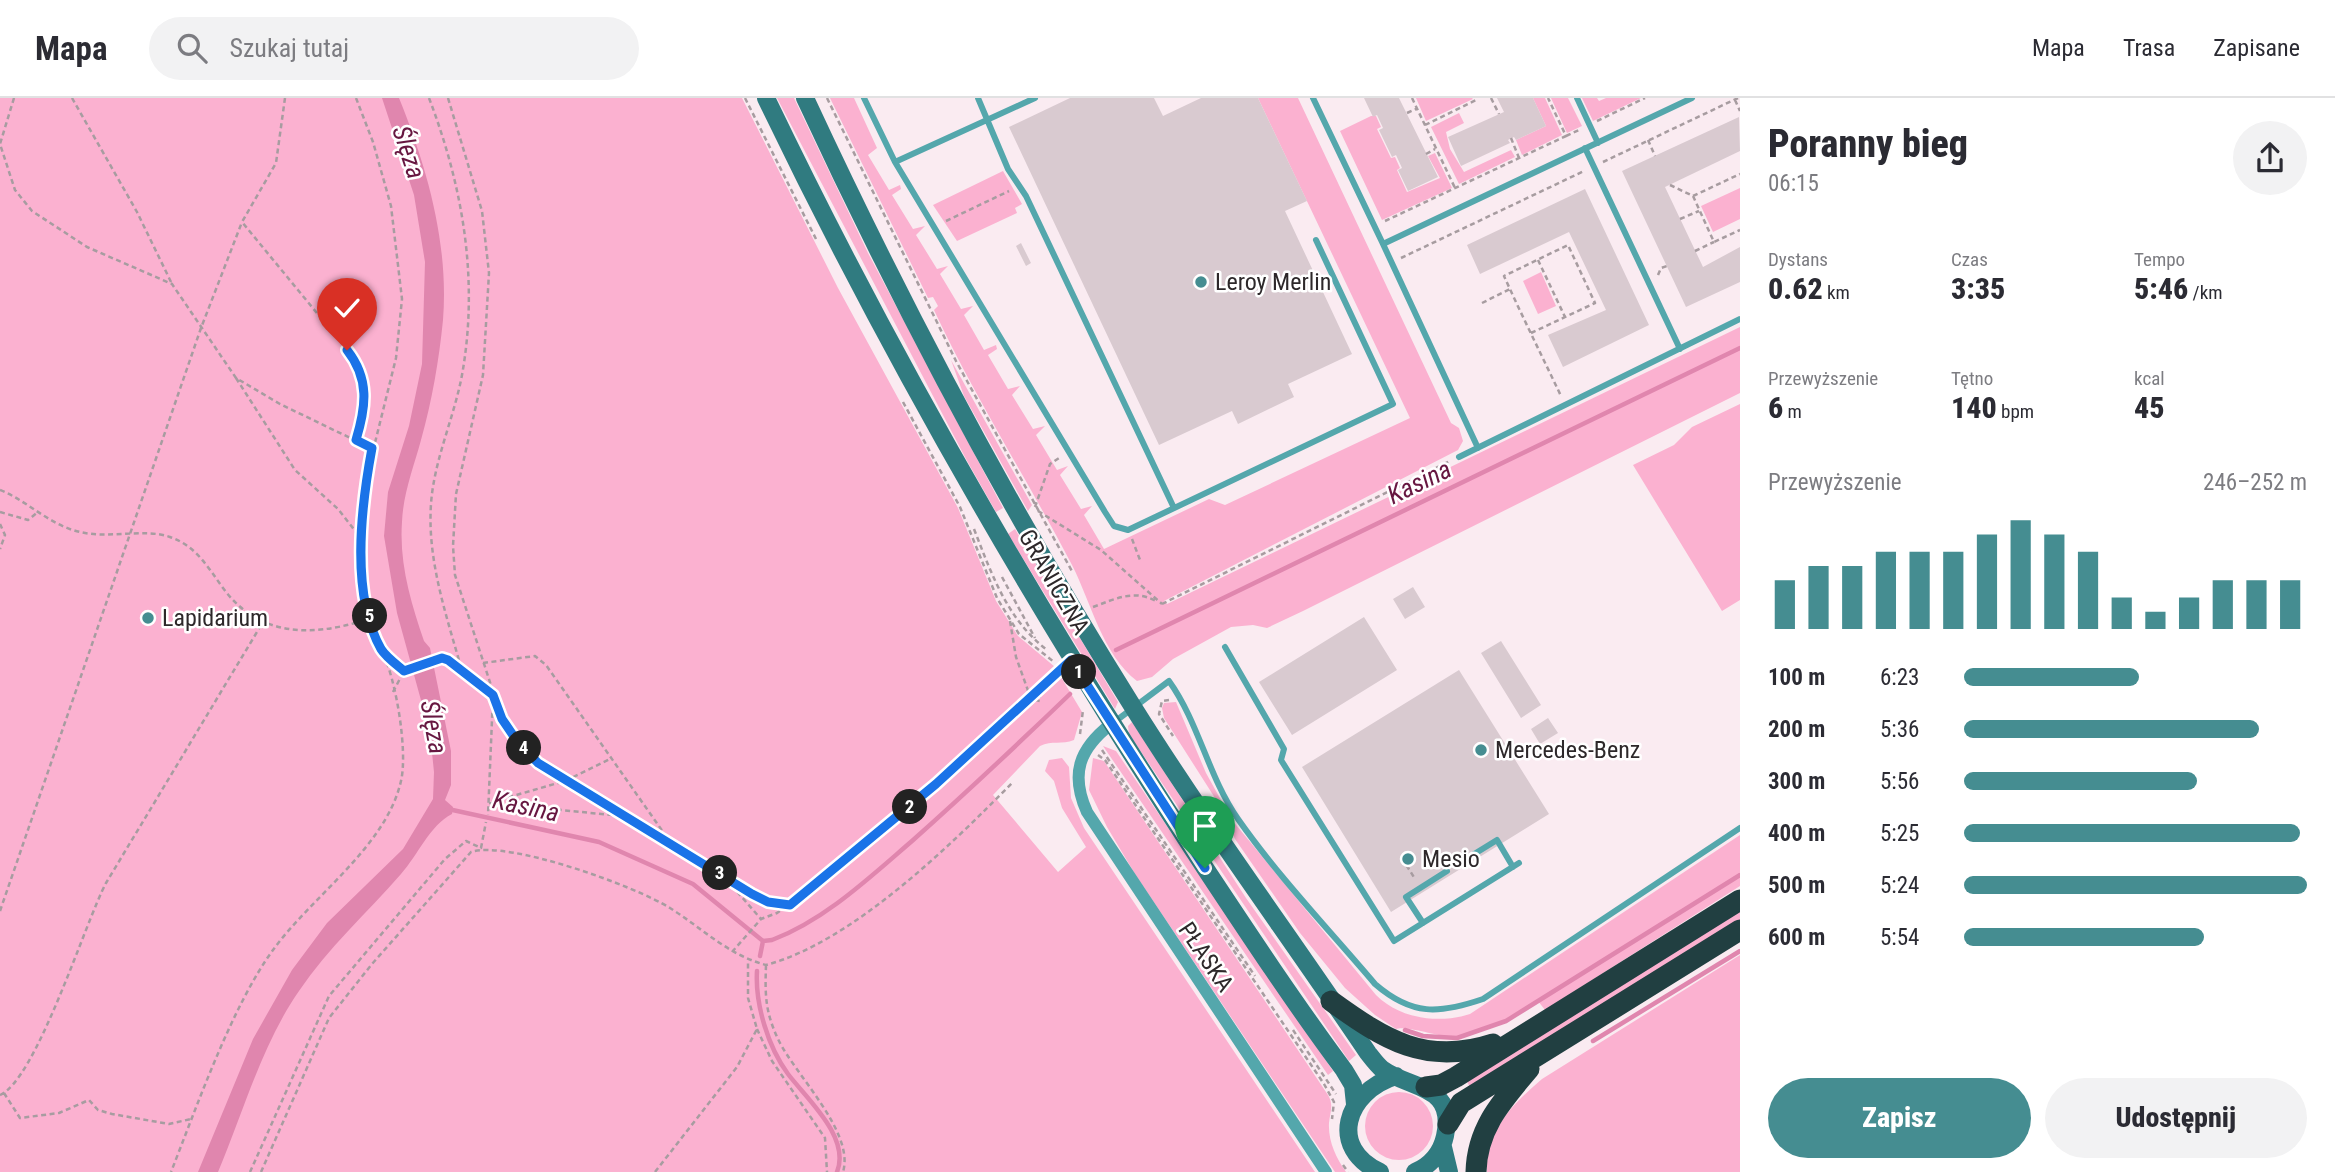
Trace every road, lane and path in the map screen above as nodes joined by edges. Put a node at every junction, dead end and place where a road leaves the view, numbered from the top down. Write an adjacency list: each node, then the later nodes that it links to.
1 (14, 98): 61 (path)
2 (72, 98): 61 (path)
3 (285, 98): 50 (path)
4 (356, 98): 72 (path)
5 (429, 98): 99 (path)
6 (448, 98): 97 (path)
7 (766, 98): 96 (main road, GRANICZNA)
8 (805, 98): 105 (main road, GRANICZNA)
9 (827, 98): 78 (path)
10 (864, 98): 39 (lane)
11 (978, 98): 27 (lane)
12 (1035, 98): 27 (lane)
13 (1313, 98): 55 (lane)
14 (1412, 98): 23 (path)
15 (1481, 98): 21 (path)
16 (1491, 98): 26 (path)
17 (1548, 98): 30 (path)
18 (1577, 98): 29 (lane)
19 (1646, 98): 29 (path)
20 (1692, 98): 33 (lane)
21 (1476, 99): 28 (path)
22 (1737, 99): 24 (path); 32 (path)
23 (1417, 108): 25 (path); 28 (path)
24 (1740, 111)
25 (1407, 113)
26 (1499, 114)
27 (986, 121): 39 (lane); 44 (lane)
28 (1425, 125): 34 (path)
29 (1589, 125): 30 (path); 33 (lane)
30 (1566, 136): 38 (path)
31 (1511, 138): 38 (path)
32 (1648, 140): 37 (path); 40 (path)
33 (1598, 143): 35 (lane)
34 (1436, 148): 36 (path); 45 (path)
35 (1585, 148): 40 (lane); 55 (lane)
36 (1426, 154)
37 (1655, 156)
38 (1519, 158): 45 (path)
39 (895, 162): 74 (lane)
40 (1594, 166): 58 (path); 68 (lane)
41 (1739, 175): 42 (path); 46 (path)
42 (1740, 182)
43 (1670, 185): 46 (path)
44 (1019, 186): 49 (path); 77 (lane)
45 (1455, 188): 51 (path)
46 (1693, 196): 47 (path)
47 (1699, 211): 48 (path); 54 (path)
48 (1680, 219)
49 (946, 221)
50 (242, 222): 66 (path); 71 (path)
51 (1381, 224)
52 (1740, 230): 54 (path)
53 (1316, 240): 77 (lane)
54 (1714, 242): 56 (path)
55 (1383, 244): 58 (lane)
56 (1695, 251)
57 (1538, 260): 62 (path); 64 (path); 64 (path)
58 (1391, 262): 73 (lane)
59 (1667, 265): 60 (path)
60 (1661, 268)
61 (172, 284): 66 (path)
62 (1510, 289): 63 (path); 67 (path)
63 (1482, 303)
64 (1565, 317): 67 (path)
65 (1740, 320): 68 (lane)
66 (201, 328): 69 (path); 83 (path)
67 (1531, 333): 70 (path)
68 (1680, 349): 70 (lane)
69 (236, 378): 71 (path); 84 (path)
70 (1565, 405): 73 (lane)
71 (356, 440): 72 (path)
72 (372, 448): 84 (path)
73 (1478, 448): 75 (lane)
74 (1069, 452): 78 (path); 82 (lane)
75 (1460, 457): 88 (path)
76 (0, 490): 80 (path)
77 (1174, 508): 82 (lane)
78 (1037, 509): 87 (path); 88 (path)
79 (0, 512): 80 (path)
80 (38, 512): 83 (path)
81 (0, 524): 85 (path)
82 (1128, 530): 86 (path)
83 (130, 535): 93 (path); 131 (path)
84 (360, 537): 90 (path)
85 (0, 549)
86 (1140, 560)
87 (1075, 579)
88 (1162, 604): 89 (path)
89 (1085, 609)
90 (371, 618): 92 (path); 95 (path)
91 (1009, 618): 104 (path)
92 (362, 621): 93 (path); 95 (path)
93 (263, 622): 145 (path)
94 (1225, 647): 133 (lane)
95 (382, 650): 98 (path); 101 (path)
96 (1071, 660): 100 (path); 109 (main road, GRANICZNA)
97 (483, 663): 102 (path); 114 (path)
98 (404, 671): 99 (path); 101 (path)
99 (462, 671): 102 (path)
100 (1039, 691): 104 (path); 104 (path)
101 (393, 692): 147 (path)
102 (493, 695): 115 (path); 117 (path)
103 (1181, 698): 105 (lane); 106 (path); 121 (lane)
104 (1031, 699): 130 (path)
105 (1134, 709): 109 (lane); 138 (main road, GRANICZNA)
106 (1159, 713)
107 (1089, 715): 111 (path)
108 (1088, 722): 110 (path)
109 (1111, 724): 146 (main road, GRANICZNA); 158 (street, PŁASKA)
110 (1087, 730)
111 (1080, 731)
112 (1100, 748): 148 (path)
113 (1095, 753): 143 (path)
114 (612, 758): 115 (path); 122 (path)
115 (565, 781): 117 (path); 119 (path)
116 (1012, 783): 137 (path)
117 (489, 803): 118 (path); 119 (path)
118 (488, 815)
119 (626, 816): 122 (path)
120 (486, 822): 123 (path)
121 (1740, 828)
122 (670, 842): 127 (path)
123 (481, 848): 135 (path); 153 (path); 154 (path)
124 (1471, 856): 133 (lane)
125 (1402, 858): 128 (path)
126 (1447, 871): 128 (lane)
127 (725, 876): 130 (path); 132 (path)
128 (1421, 888): 133 (lane)
129 (1740, 900): 140 (highway)
130 (790, 905): 132 (path)
131 (0, 911)
132 (761, 919): 135 (path)
133 (1423, 923)
134 (1740, 930): 141 (highway)
135 (732, 952): 136 (path)
136 (751, 961): 137 (path); 139 (path)
137 (764, 965): 157 (path)
138 (1331, 1001): 140 (highway); 142 (main road, GRANICZNA)
139 (757, 1029): 155 (path); 156 (path)
140 (1528, 1032): 144 (highway)
141 (1542, 1054): 149 (highway); 163 (highway)
142 (1396, 1076): 144 (main road, GRANICZNA); 146 (main road)
143 (1326, 1083)
144 (1426, 1087): 149 (main road)
145 (2, 1094): 147 (path)
146 (1355, 1104): 160 (main road)
147 (193, 1119): 152 (path)
148 (1336, 1119)
149 (1448, 1124): 150 (main road)
150 (1443, 1147): 161 (main road); 162 (main road)
151 (1346, 1161): 159 (path)
152 (171, 1172)
153 (250, 1172)
154 (261, 1172)
155 (655, 1172)
156 (827, 1172)
157 (843, 1172)
158 (1326, 1172)
159 (1355, 1172)
160 (1380, 1172)
161 (1415, 1172)
162 (1449, 1172)
163 (1476, 1172)

